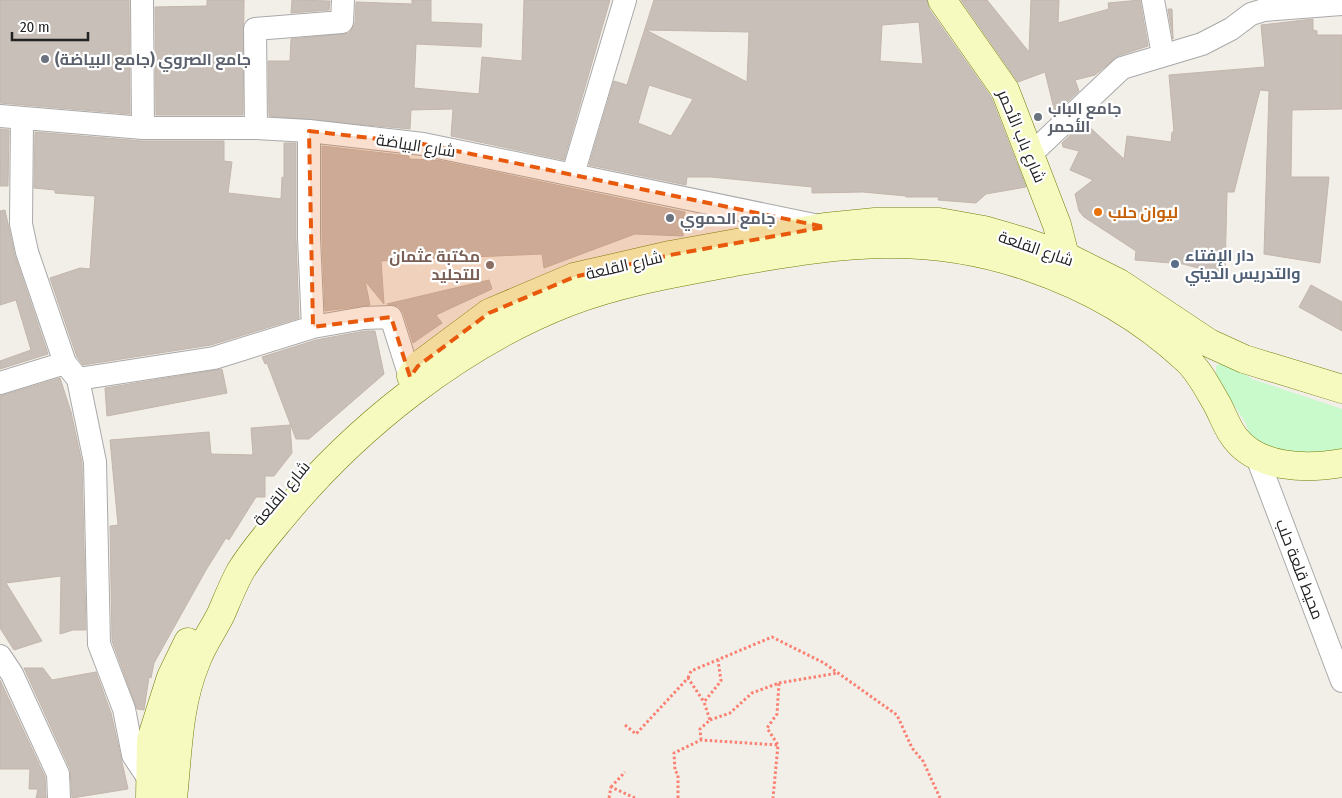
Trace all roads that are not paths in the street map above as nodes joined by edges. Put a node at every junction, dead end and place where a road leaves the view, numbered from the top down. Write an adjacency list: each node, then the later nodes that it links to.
1 (142, 0): 10 (street)
2 (343, 0): 11 (street)
3 (625, 0): 14 (street)
4 (942, 0): 13 (street, شارع باب الأحمر)
5 (1154, 0): 7 (street)
6 (1338, 3): 7 (street)
7 (1163, 55): 13 (street)
8 (0, 116): 9 (street, شارع البياضة)
9 (22, 119): 10 (street, شارع البياضة); 20 (street)
10 (143, 128): 11 (street, شارع البياضة)
11 (256, 128): 12 (street, شارع البياضة)
12 (309, 131): 14 (street, شارع البياضة); 17 (street)
13 (1031, 154): 16 (street, شارع باب الأحمر)
14 (572, 174): 15 (street, شارع البياضة)
15 (825, 227): 16 (street, شارع القلعة); 21 (street, شارع القلعة)
16 (1065, 256): 18 (street, شارع القلعة)
17 (313, 327): 20 (street); 21 (street)
18 (1208, 343): 19 (street); 23 (street, شارع القلعة)
19 (1190, 363): 24 (street); 30 (street)
20 (72, 371): 22 (street); 28 (street)
21 (410, 377): 28 (street, شارع القلعة)
22 (0, 383)
23 (1342, 389)
24 (1257, 457): 25 (street); 27 (street, محيط قلعة حلب)
25 (1342, 463)
26 (0, 656): 29 (street)
27 (1342, 680)
28 (150, 790)
29 (59, 798)
30 (173, 798)

